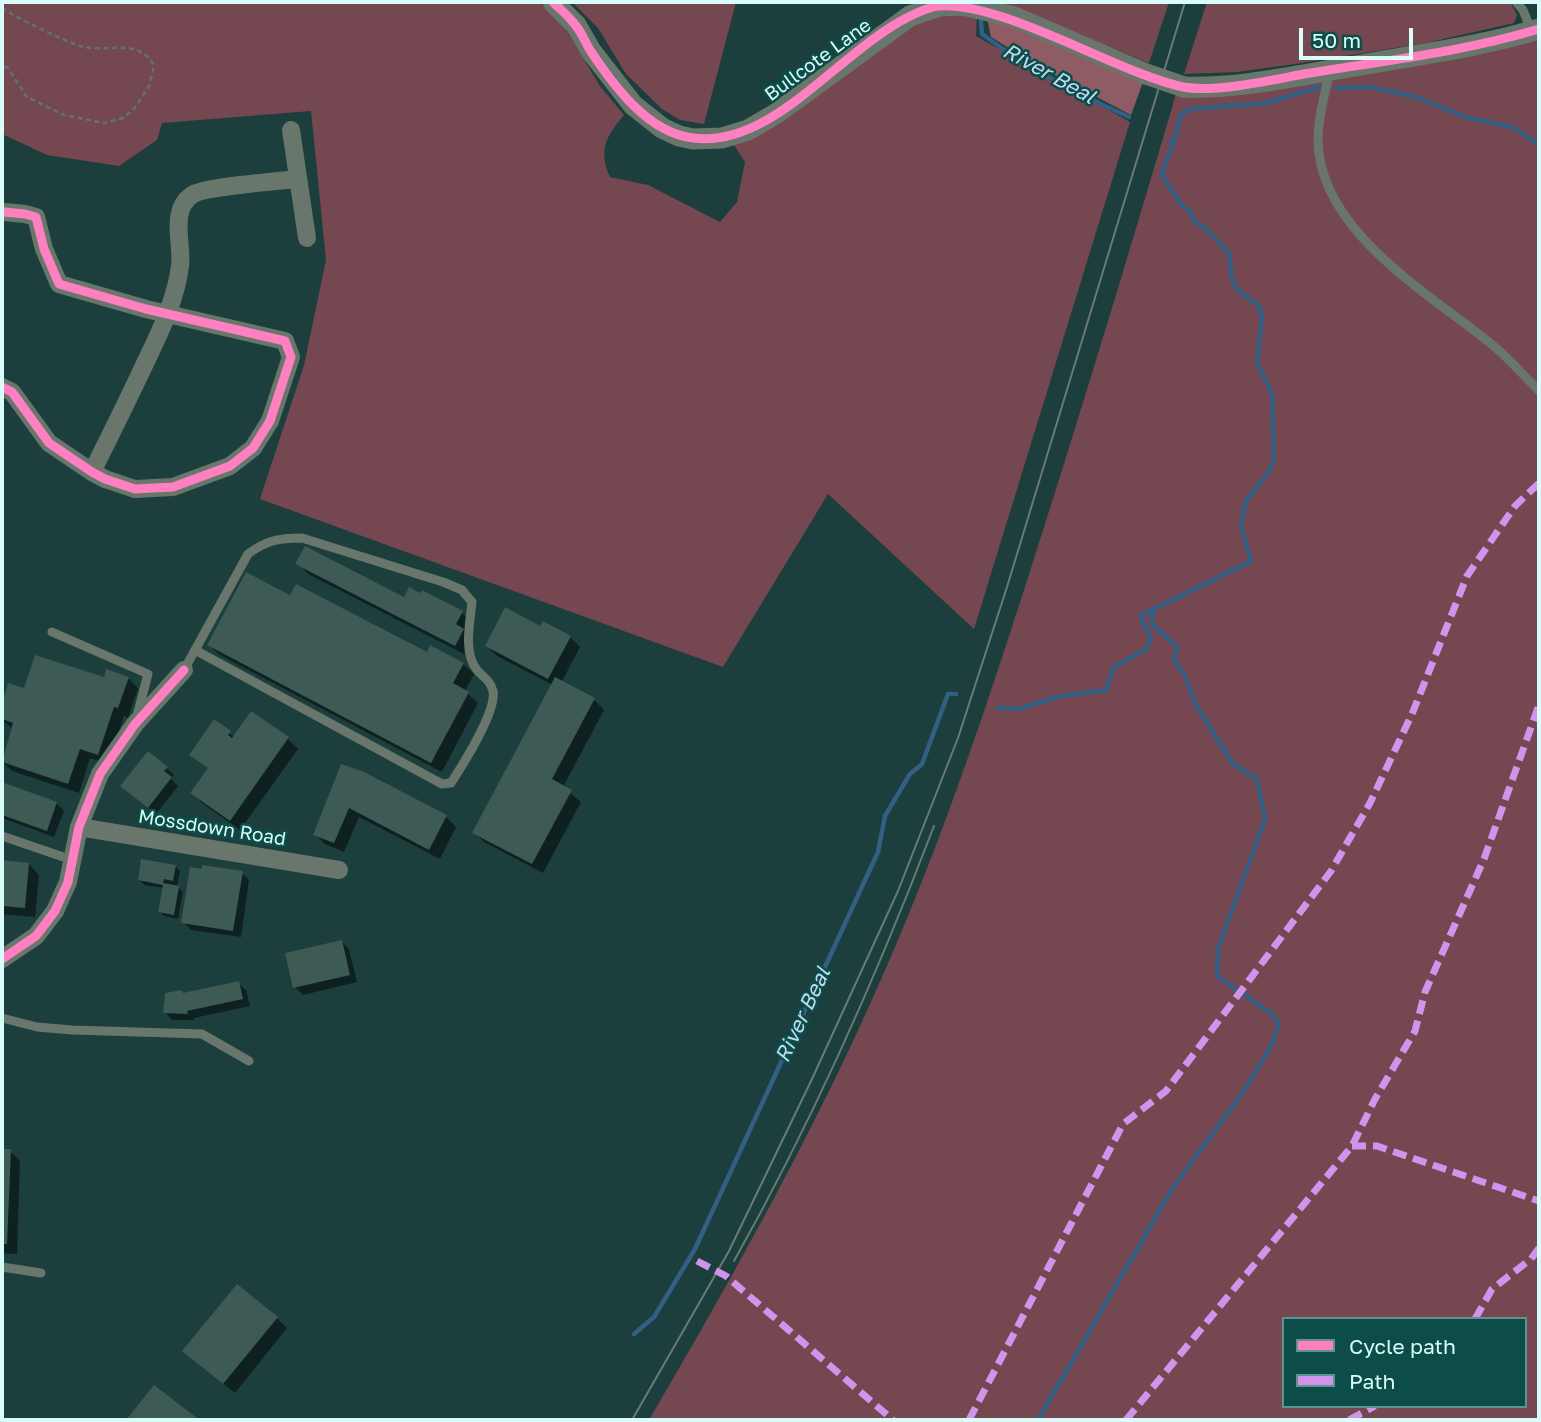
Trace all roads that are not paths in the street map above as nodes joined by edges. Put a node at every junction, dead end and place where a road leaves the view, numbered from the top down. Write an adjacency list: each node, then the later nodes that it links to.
1 (553, 2): 4 (street, Bullcote Lane, bridge)
2 (1516, 2): 3 (lane)
3 (1535, 30): 4 (street, Bullcote Lane)
4 (1331, 70): 11 (lane)
5 (291, 130): 6 (street)
6 (297, 179): 8 (street); 9 (street)
7 (4, 212): 9 (street)
8 (307, 238)
9 (167, 314): 12 (street); 12 (street)
10 (2, 387): 12 (street)
11 (1539, 391)
12 (92, 471)
13 (52, 632): 16 (lane)
14 (195, 650): 14 (lane); 15 (lane)
15 (184, 670): 16 (street)
16 (135, 724): 17 (street)
17 (79, 827): 19 (street); 20 (street, Mossdown Road)
18 (2, 836): 19 (lane)
19 (72, 860): 21 (street)
20 (339, 870)
21 (2, 960)
22 (2, 1018): 23 (lane)
23 (249, 1061)
24 (2, 1267): 25 (lane)
25 (41, 1273)

